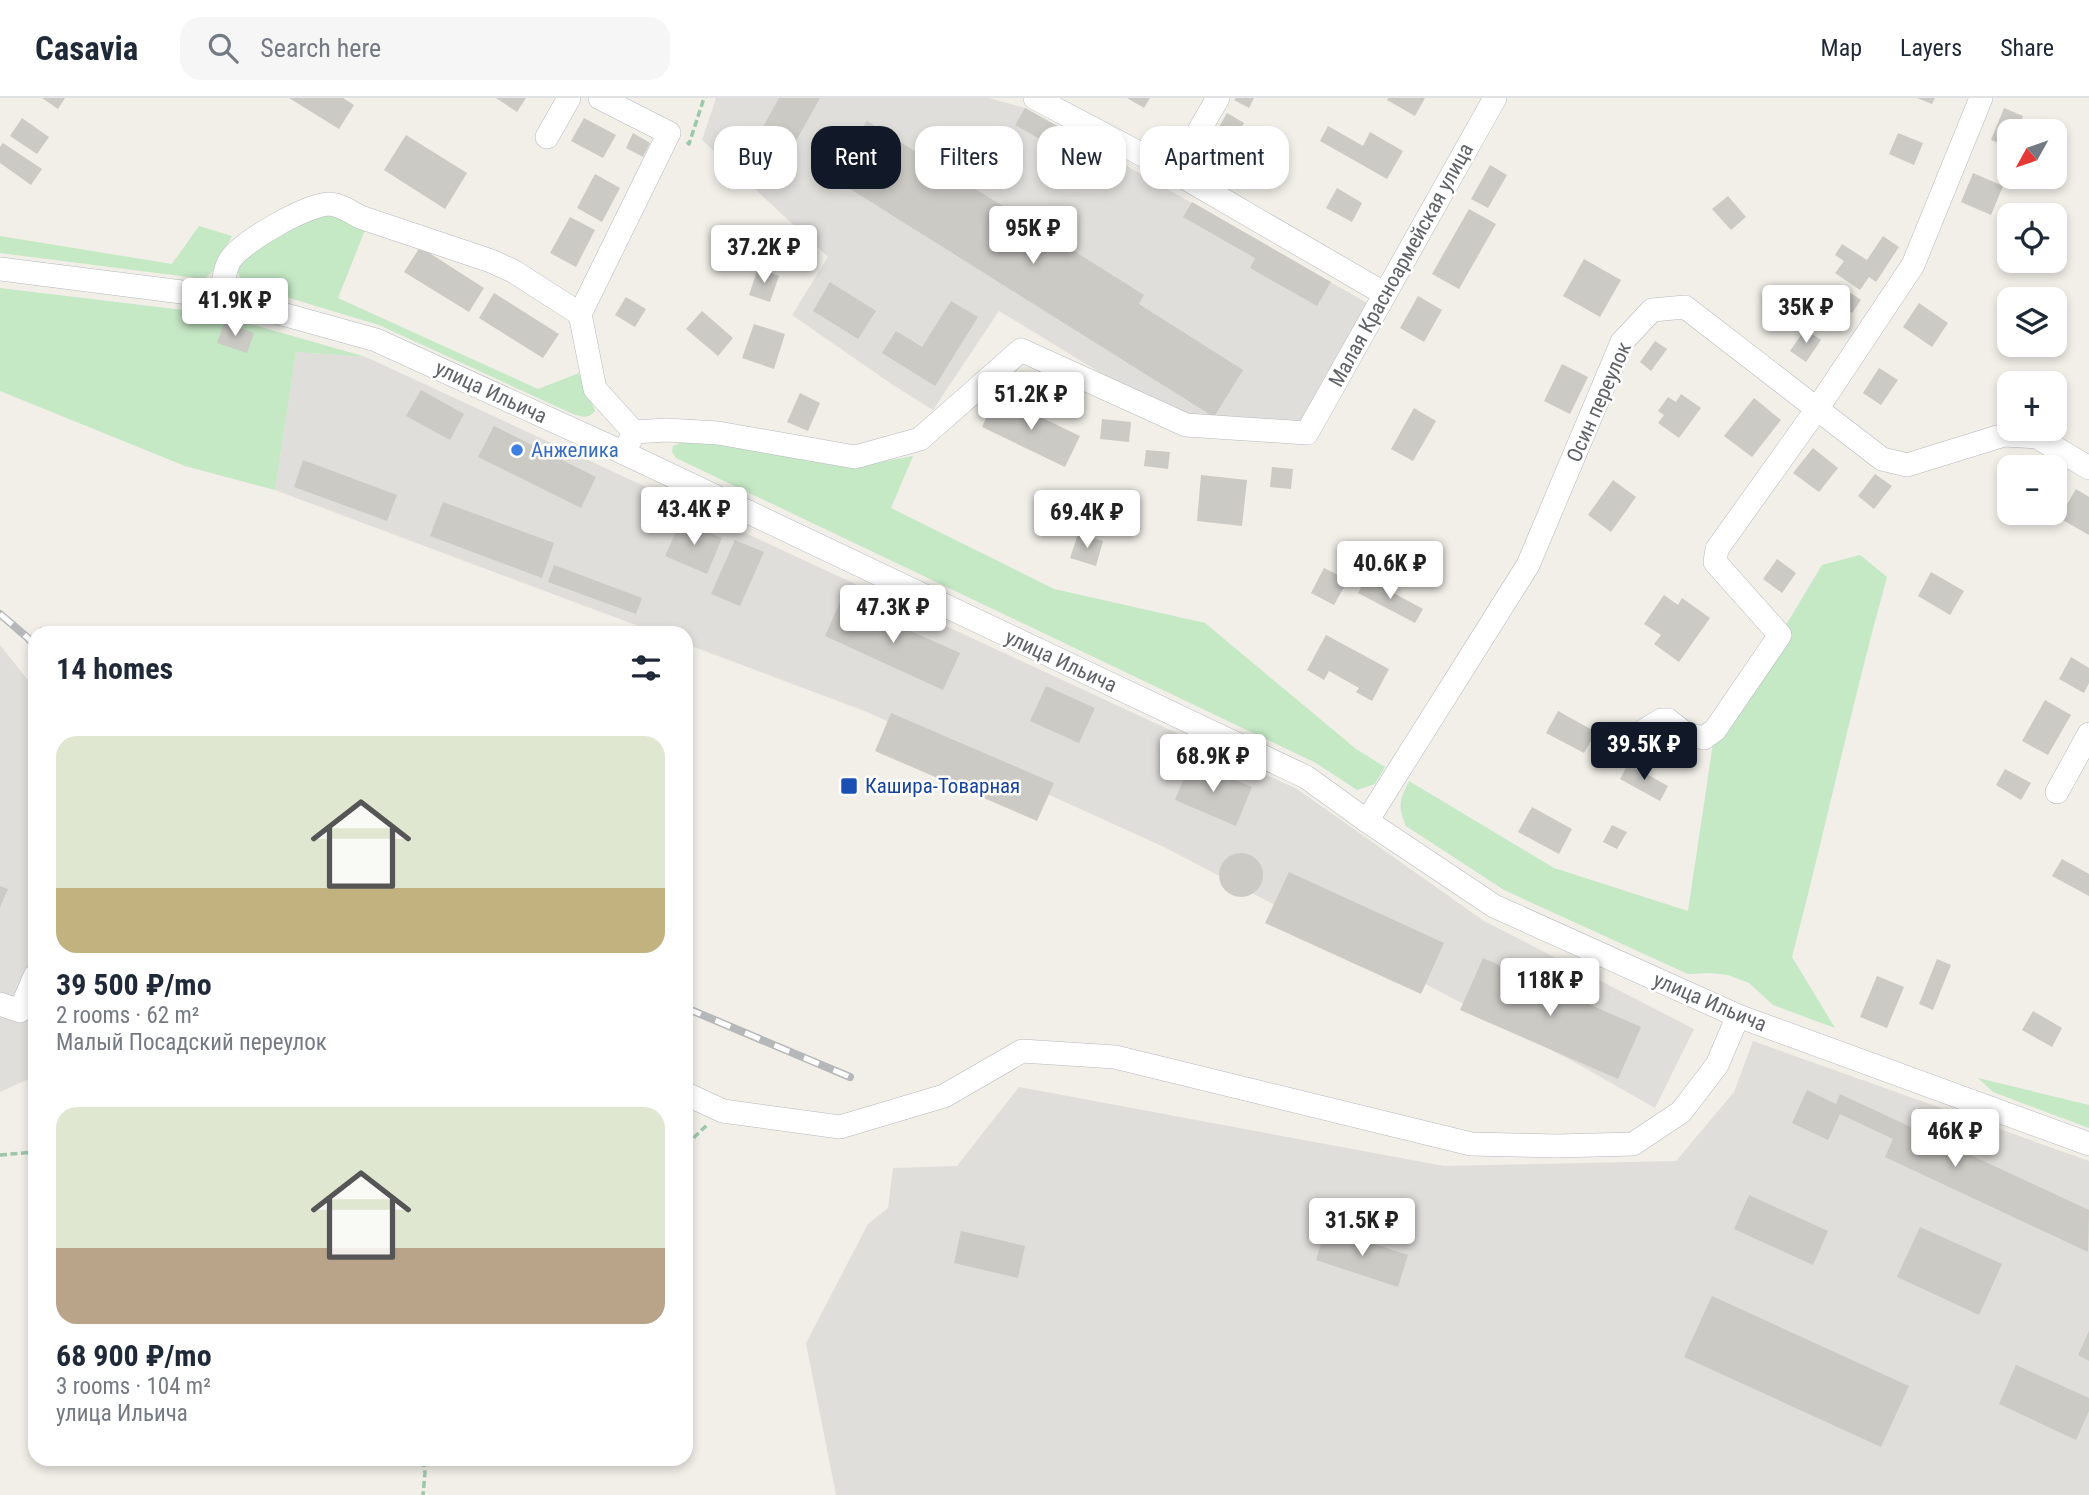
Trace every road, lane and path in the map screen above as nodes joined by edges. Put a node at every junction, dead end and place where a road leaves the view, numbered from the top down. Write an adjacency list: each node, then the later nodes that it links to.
1 (569, 98): 10 (street)
2 (600, 98): 9 (street)
3 (704, 98): 9 (path)
4 (1035, 98): 11 (street)
5 (1218, 98): 8 (street)
6 (1495, 98): 14 (street, Малая Красноармейская улица)
7 (1981, 98): 17 (street)
8 (1202, 126)
9 (668, 133): 16 (street)
10 (547, 137)
11 (1140, 154)
12 (1204, 189): 14 (street)
13 (0, 269): 15 (street, улица Ильича)
14 (1385, 294): 18 (street, Малая Красноармейская улица)
15 (221, 297): 16 (street); 18 (street, улица Ильича)
16 (580, 314): 18 (street)
17 (1817, 408): 19 (street, Осин переулок); 21 (street); 23 (street, Осин переулок)
18 (629, 443): 23 (street, улица Ильича)
19 (2089, 468)
20 (2089, 734): 22 (street)
21 (1628, 741)
22 (2057, 792)
23 (1367, 821): 26 (street, улица Ильича)
24 (28, 992): 25 (street)
25 (0, 1004)
26 (1738, 1016): 28 (street); 30 (street, улица Ильича)
27 (693, 1097): 28 (street)
28 (723, 1111): 29 (path)
29 (693, 1139)
30 (2089, 1144)
31 (28, 1153): 32 (path)
32 (0, 1155)
33 (424, 1466): 34 (path)
34 (423, 1495)

